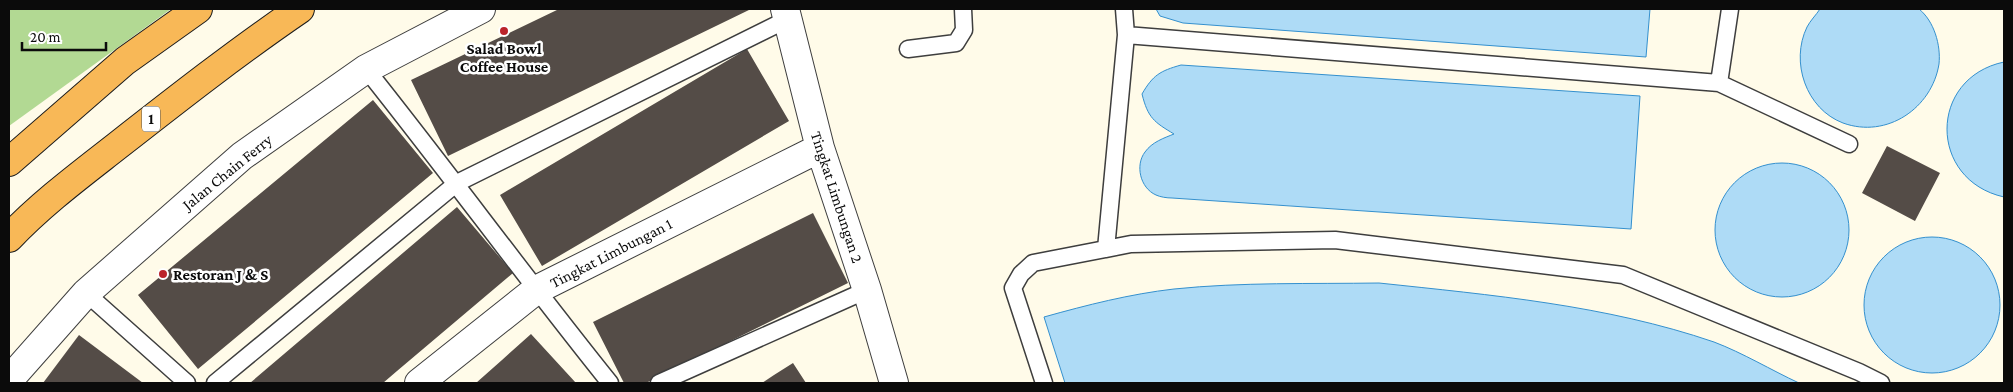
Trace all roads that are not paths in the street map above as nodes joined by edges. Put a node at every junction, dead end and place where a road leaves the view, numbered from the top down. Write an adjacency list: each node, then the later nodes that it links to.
1 (198, 9): 14 (highway)
2 (300, 9): 16 (highway, 1)
3 (481, 9): 10 (street, Jalan Chain Ferry)
4 (963, 9): 9 (lane)
5 (1124, 9): 8 (lane)
6 (1730, 9): 11 (lane)
7 (787, 14): 13 (street, Tingkat Limbungan 2); 15 (lane)
8 (1126, 35): 11 (lane); 17 (lane)
9 (908, 49)
10 (366, 68): 15 (lane); 20 (street, Jalan Chain Ferry)
11 (1719, 83): 12 (lane)
12 (1849, 144)
13 (820, 148): 18 (street, Tingkat Limbungan 1); 19 (street, Tingkat Limbungan 2)
14 (9, 162)
15 (457, 183): 18 (lane); 23 (lane)
16 (9, 238)
17 (1131, 244): 28 (lane); 29 (lane)
18 (536, 290): 24 (street, Tingkat Limbungan 1); 25 (lane)
19 (867, 290): 26 (lane); 27 (street, Tingkat Limbungan 2)
20 (86, 293): 21 (street, Jalan Chain Ferry); 22 (lane)
21 (9, 380)
22 (187, 383)
23 (215, 383)
24 (419, 383)
25 (610, 383)
26 (659, 383)
27 (894, 383)
28 (1044, 383)
29 (1881, 383)

